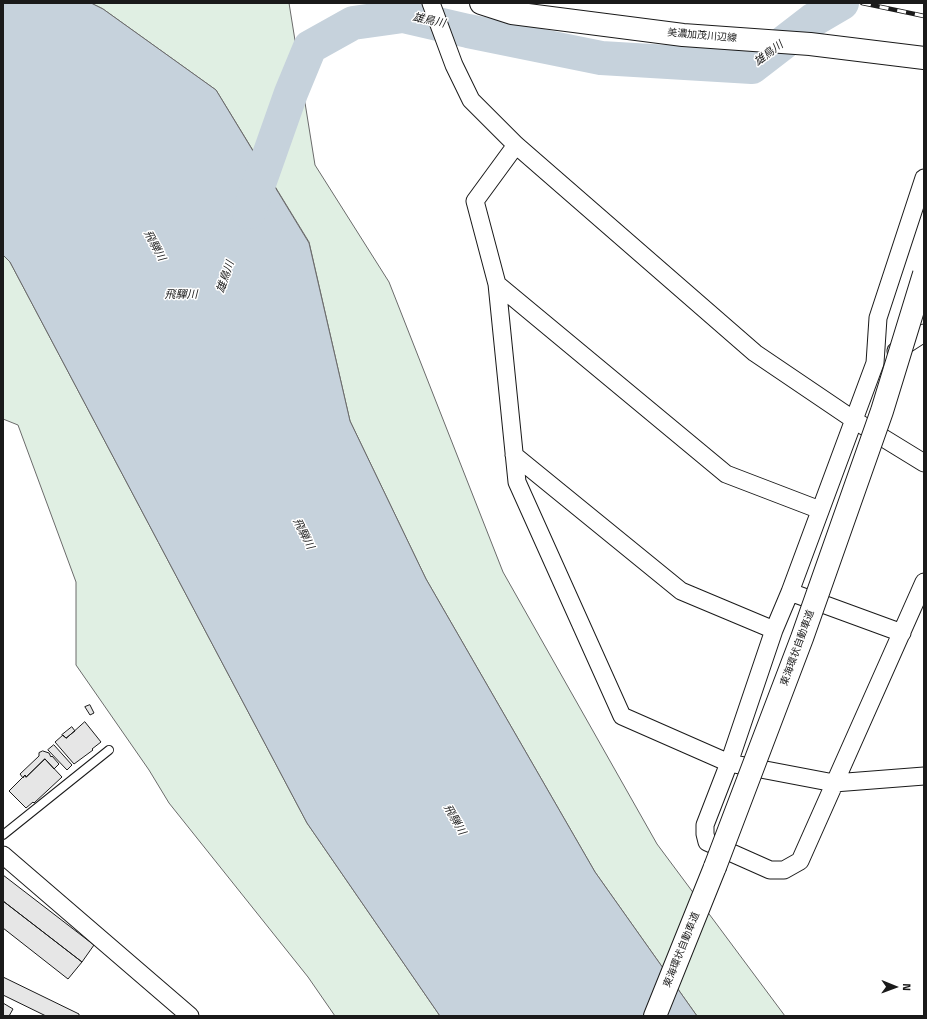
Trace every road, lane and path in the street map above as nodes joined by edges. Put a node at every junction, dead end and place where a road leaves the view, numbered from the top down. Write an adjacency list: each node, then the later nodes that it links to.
1 (482, 3): 3 (main road, 美濃加茂川辺線)
2 (434, 10): 4 (street)
3 (924, 58)
4 (516, 145): 8 (street); 11 (street)
5 (924, 178): 6 (street)
6 (920, 204): 10 (street)
7 (924, 274): 26 (main road, 東海環状自動車道, bridge)
8 (497, 284): 12 (street); 14 (street)
9 (924, 333): 10 (street)
10 (875, 363): 11 (street)
11 (854, 420): 13 (street); 14 (street)
12 (514, 455): 17 (street); 20 (street)
13 (924, 463)
14 (820, 510): 16 (street)
15 (924, 582): 18 (street)
16 (790, 592): 17 (street); 18 (street)
17 (774, 630): 20 (street)
18 (902, 633): 22 (street)
19 (109, 750): 23 (lane)
20 (729, 763): 22 (street); 22 (street)
21 (924, 776): 22 (street)
22 (834, 782)
23 (3, 835)
24 (3, 856): 25 (street)
25 (190, 1016)
26 (655, 1016)

